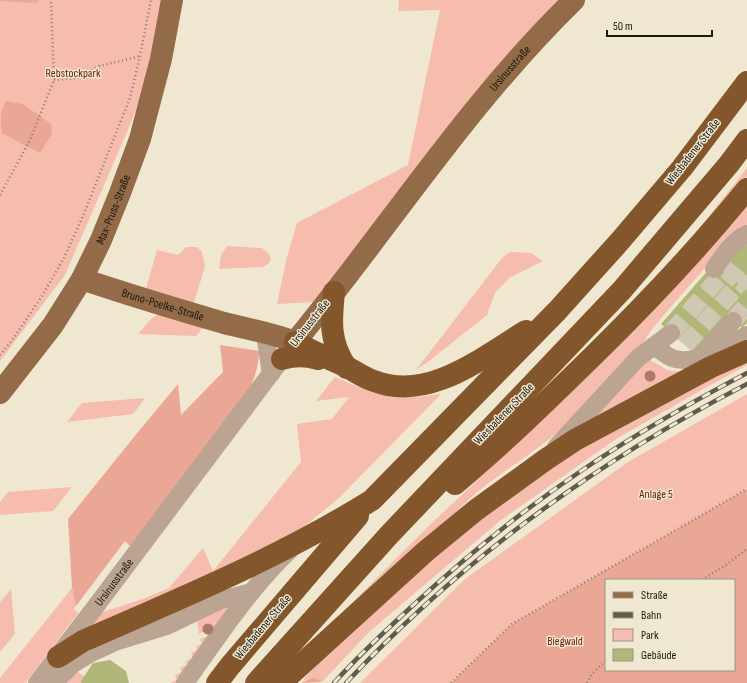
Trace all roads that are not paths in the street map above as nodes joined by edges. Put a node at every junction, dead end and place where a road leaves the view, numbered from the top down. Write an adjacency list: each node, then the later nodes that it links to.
1 (172, 0): 8 (main road, Max-Pruss-Straße)
2 (574, 0): 9 (main road, Ursinusstraße)
3 (747, 82): 10 (highway, Wiesbadener Straße)
4 (747, 140): 24 (highway, Wiesbadener Straße)
5 (747, 189): 24 (highway)
6 (747, 234): 7 (street)
7 (720, 267)
8 (82, 279): 12 (main road, Bruno-Poelke-Straße); 21 (main road, Max-Pruss-Straße)
9 (334, 292): 19 (main road, Ursinusstraße); 20 (highway)
10 (557, 311): 20 (highway); 23 (highway)
11 (733, 321): 18 (street)
12 (245, 328): 15 (main road, Bruno-Poelke-Straße); 19 (main road, Bruno-Poelke-Straße)
13 (667, 330): 16 (street)
14 (747, 335): 18 (street)
15 (266, 341): 19 (street); 19 (main road, Bruno-Poelke-Straße)
16 (654, 346): 18 (street); 22 (street)
17 (747, 351): 22 (highway)
18 (701, 357)
19 (282, 358): 20 (highway); 27 (street, Ursinusstraße)
20 (354, 371)
21 (0, 393)
22 (545, 460): 33 (highway)
23 (372, 500): 25 (highway); 31 (highway, Wiesbadener Straße)
24 (389, 535): 32 (highway, Wiesbadener Straße)
25 (297, 544): 26 (street); 27 (highway)
26 (252, 592): 29 (street); 30 (street)
27 (58, 656): 28 (street, Ursinusstraße)
28 (36, 683)
29 (56, 683)
30 (185, 683)
31 (217, 683)
32 (256, 683)
33 (281, 683)

